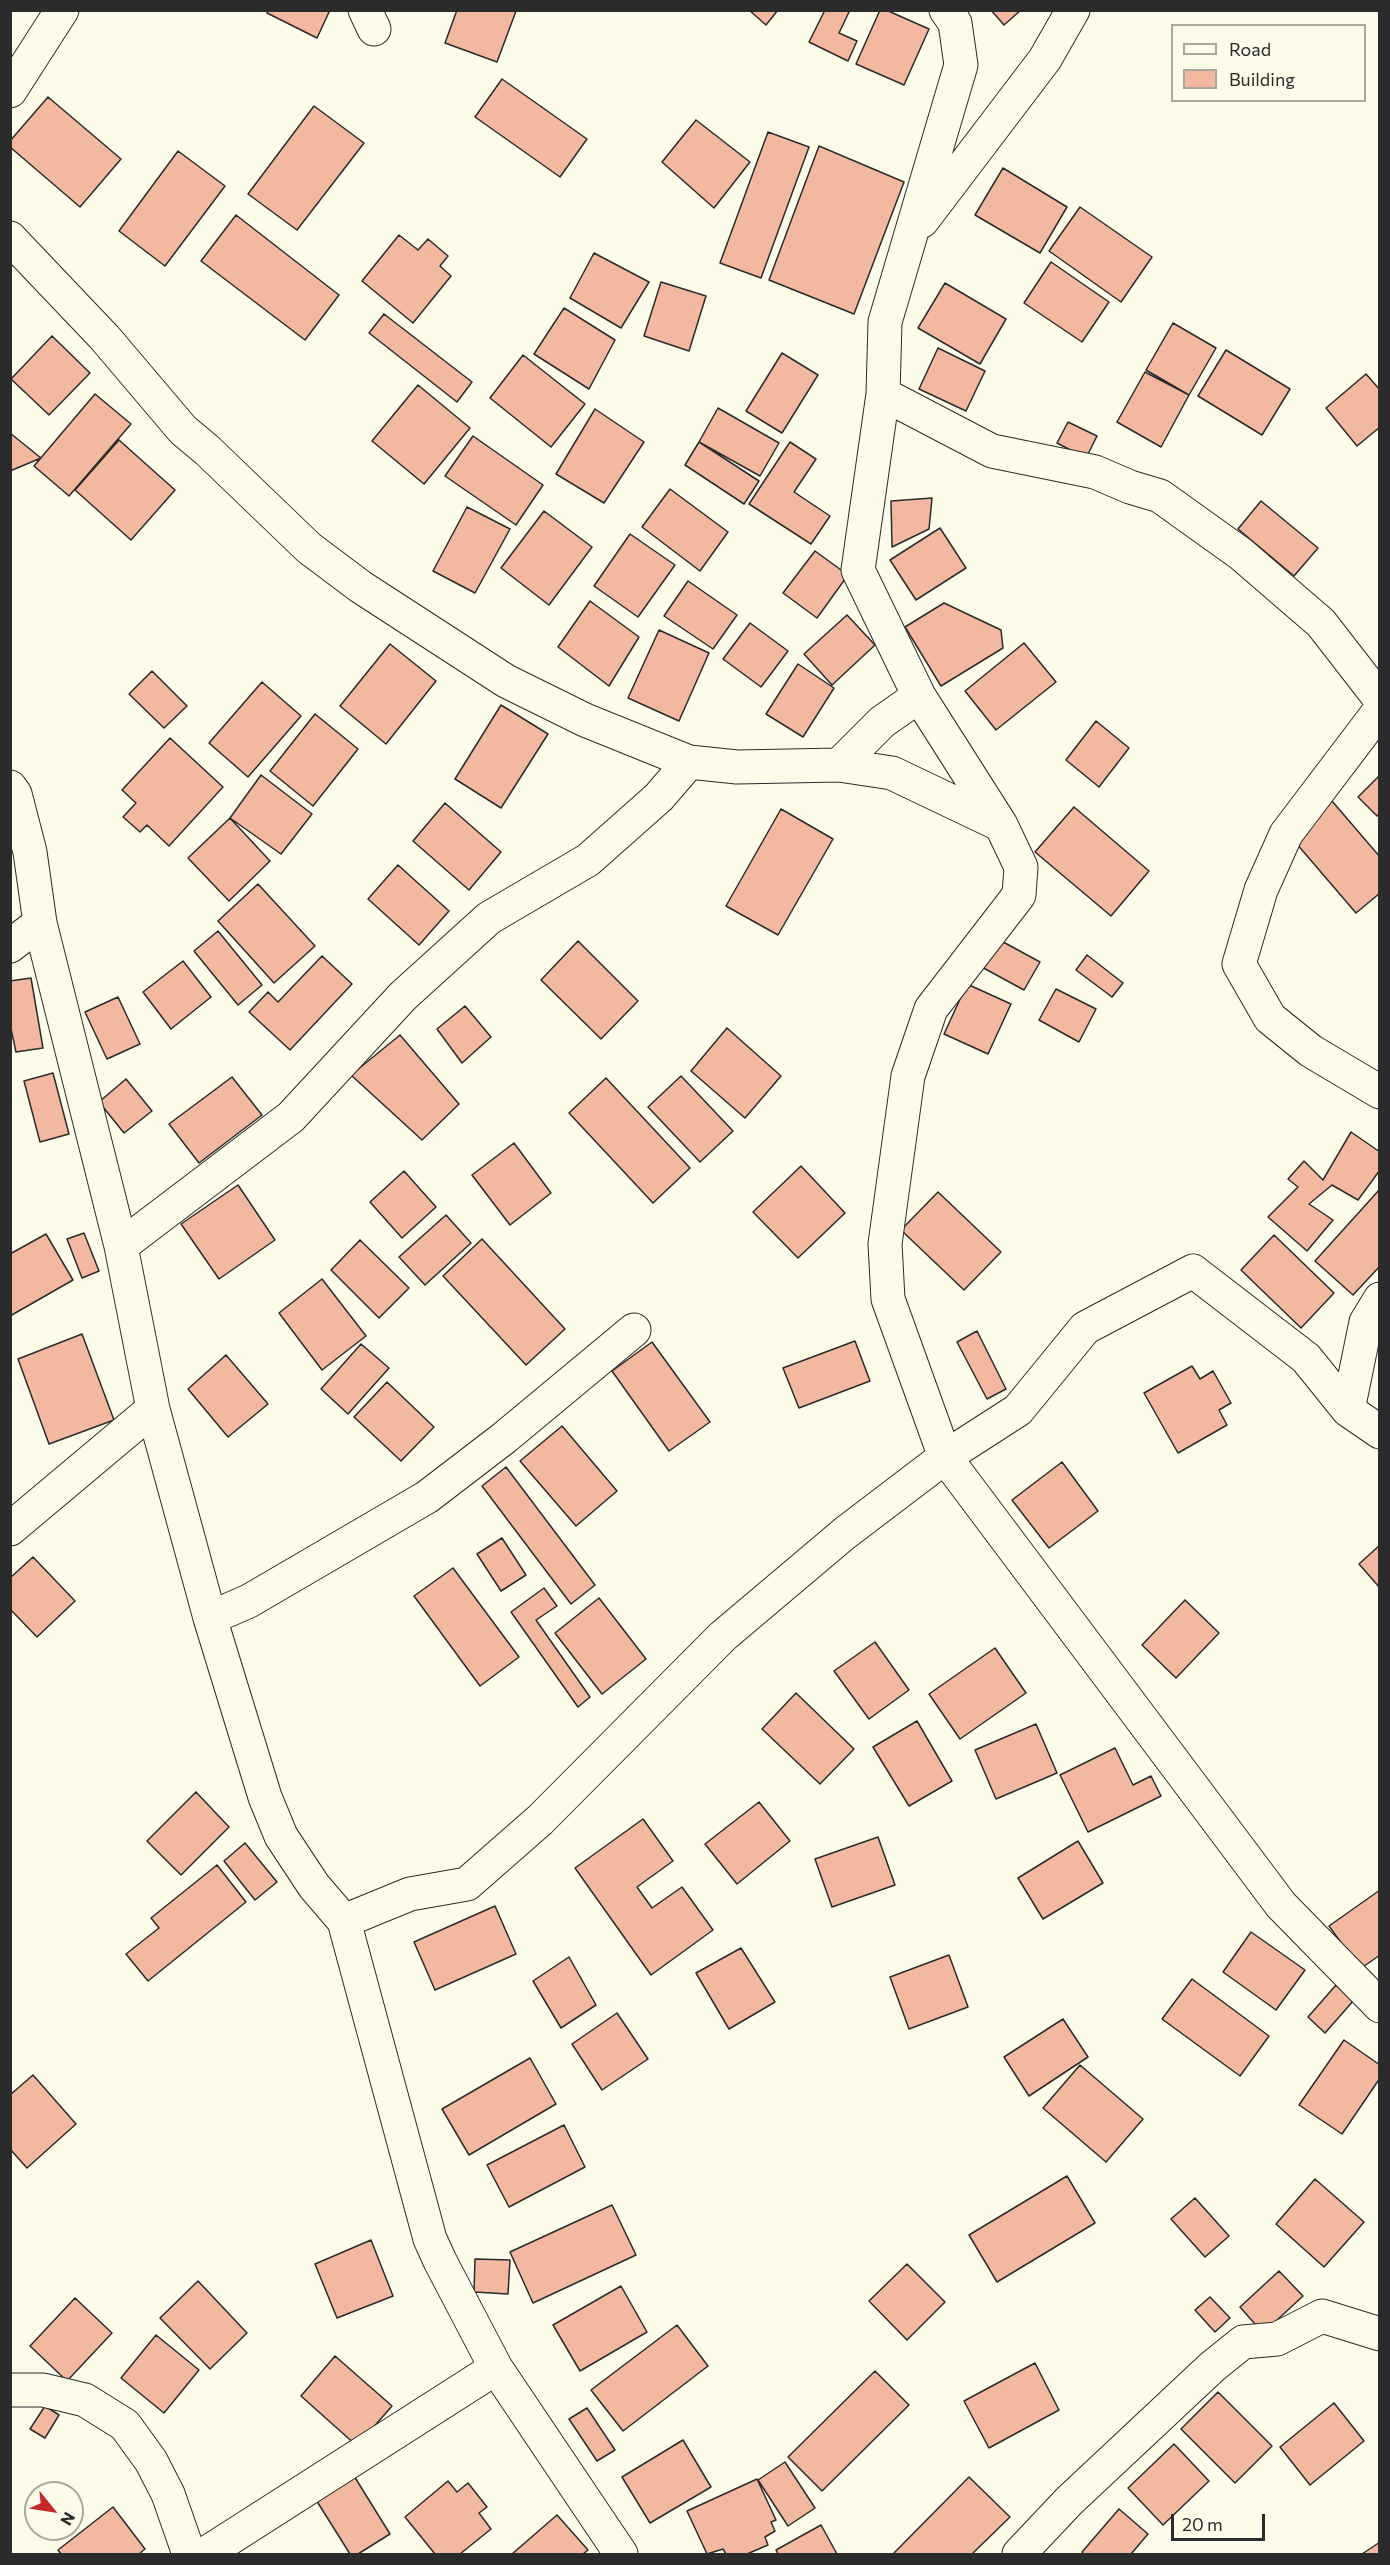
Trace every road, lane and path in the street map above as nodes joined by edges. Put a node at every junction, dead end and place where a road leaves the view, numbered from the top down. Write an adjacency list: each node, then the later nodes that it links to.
1 (62, 10): 4 (street)
2 (946, 10): 6 (street)
3 (1073, 10): 6 (street)
4 (10, 91)
5 (10, 238): 11 (street)
6 (908, 240): 7 (street)
7 (883, 394): 8 (street); 9 (street)
8 (919, 696): 12 (street); 14 (street)
9 (1380, 699)
10 (1380, 710): 17 (street)
11 (689, 762): 12 (street); 18 (street)
12 (839, 765): 14 (street)
13 (10, 787): 15 (street)
14 (1001, 825): 24 (street)
15 (40, 923): 16 (street); 18 (street)
16 (10, 946)
17 (1380, 1092)
18 (121, 1246): 21 (street)
19 (1380, 1299): 22 (street)
20 (634, 1330): 26 (street)
21 (153, 1409): 25 (street); 26 (street)
22 (1348, 1410): 23 (street); 24 (street)
23 (1380, 1432)
24 (945, 1457): 27 (street); 28 (street)
25 (10, 1529)
26 (210, 1618): 27 (street)
27 (344, 1921): 30 (street)
28 (1380, 2006)
29 (1380, 2334): 35 (street)
30 (496, 2368): 33 (street); 34 (street)
31 (10, 2390): 32 (street)
32 (189, 2554)
33 (205, 2554)
34 (621, 2554)
35 (1019, 2554)

